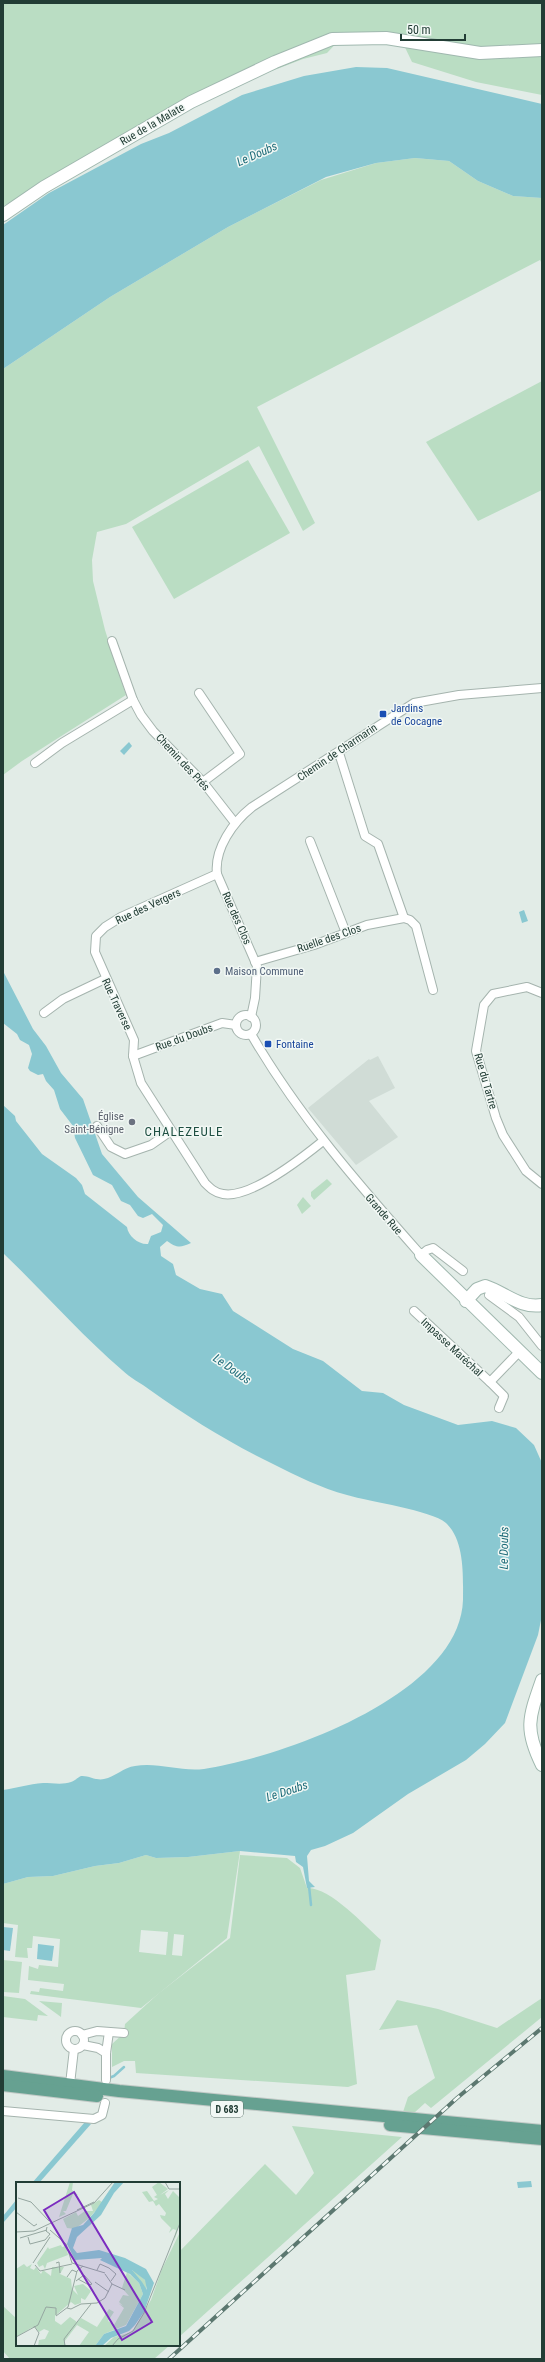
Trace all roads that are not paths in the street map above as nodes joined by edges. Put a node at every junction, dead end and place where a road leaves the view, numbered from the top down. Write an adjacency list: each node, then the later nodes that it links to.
1 (542, 50): 2 (street, Rue de la Malate)
2 (3, 215)
3 (112, 641): 6 (street, Chemin des Prés)
4 (542, 688): 7 (street, Chemin de Charmarin)
5 (199, 693): 9 (street)
6 (133, 700): 8 (street); 9 (street, Chemin des Prés)
7 (339, 753): 10 (street, Chemin de Charmarin); 13 (street)
8 (35, 763)
9 (203, 782): 10 (street, Chemin des Prés)
10 (235, 823): 12 (street, Rue des Clos)
11 (310, 841): 14 (street)
12 (217, 874): 15 (street, Rue des Vergers); 16 (street, Rue des Clos)
13 (404, 918): 14 (street, Ruelle des Clos); 18 (street)
14 (346, 933): 16 (street, Ruelle des Clos)
15 (94, 952): 17 (street, Rue Traverse)
16 (255, 962): 21 (street, Rue des Clos)
17 (105, 979): 20 (street); 24 (street, Rue Traverse)
18 (434, 990)
19 (542, 993): 28 (street, Rue du Tartre)
20 (44, 1013)
21 (251, 1017): 22 (street); 23 (street)
22 (236, 1025): 23 (street); 24 (street, Rue du Doubs)
23 (251, 1034): 27 (street, Grande Rue)
24 (133, 1056): 26 (street, Rue Traverse)
25 (97, 1126): 26 (street)
26 (171, 1131): 27 (street, Rue Traverse)
27 (323, 1142): 29 (street, Grande Rue)
28 (542, 1184)
29 (421, 1255): 30 (street); 32 (street, Grande Rue)
30 (464, 1271)
31 (490, 1295): 35 (street)
32 (466, 1301): 33 (street); 36 (street, Grande Rue)
33 (542, 1305)
34 (414, 1311): 38 (street, Impasse Maréchal)
35 (542, 1346)
36 (519, 1352): 37 (street, Grande Rue); 38 (street, Impasse Maréchal)
37 (542, 1373)
38 (490, 1382): 39 (street, Impasse Maréchal)
39 (499, 1408)
40 (542, 1680): 41 (street)
41 (542, 1765)
42 (109, 2032): 43 (street); 44 (street); 47 (street)
43 (124, 2034)
44 (82, 2035): 45 (street); 46 (street)
45 (83, 2045): 46 (street); 47 (street)
46 (74, 2049): 50 (street)
47 (106, 2054): 49 (street)
48 (3, 2076): 50 (main road, D 683)
49 (106, 2080)
50 (70, 2084): 52 (main road); 55 (main road, D 683)
51 (3, 2085): 52 (main road, D 683)
52 (18, 2086): 56 (main road, D 683)
53 (105, 2103): 54 (street)
54 (3, 2111)
55 (542, 2130)
56 (542, 2139)

